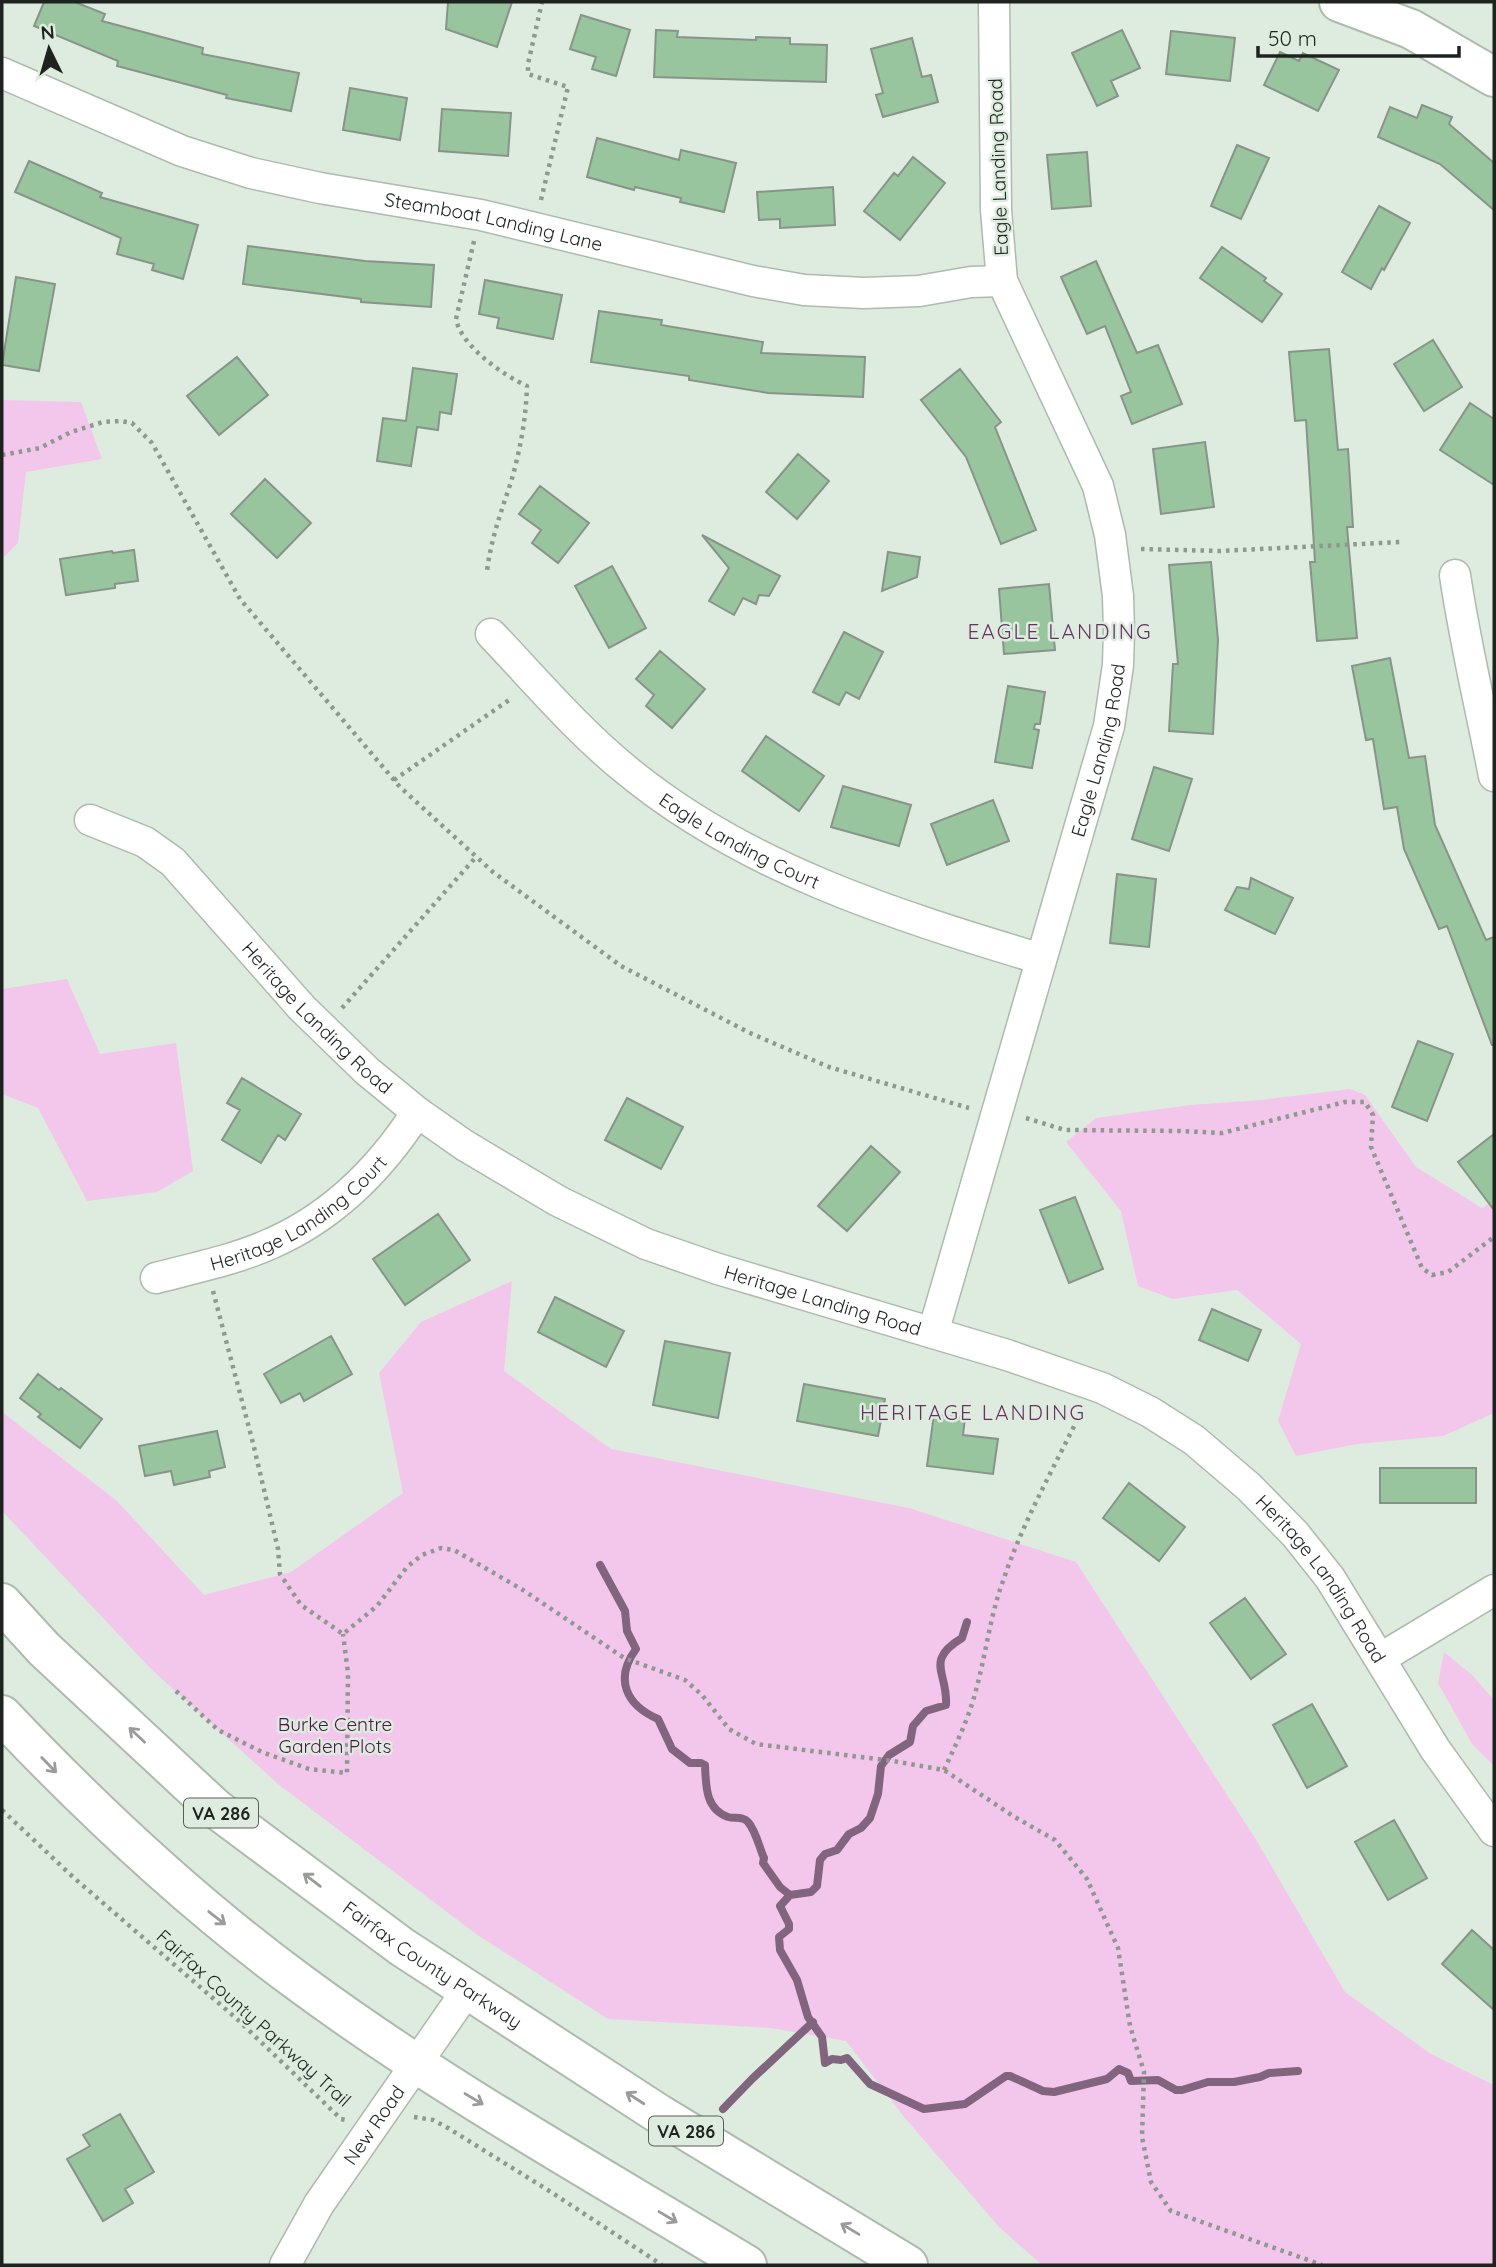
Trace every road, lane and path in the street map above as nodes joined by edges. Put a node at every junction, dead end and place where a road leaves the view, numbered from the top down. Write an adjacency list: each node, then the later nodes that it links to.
1 (542, 2): 6 (path)
2 (994, 2): 8 (street, Eagle Landing Road)
3 (1339, 2): 5 (main road)
4 (2, 73): 8 (street, Steamboat Landing Lane)
5 (1494, 77)
6 (541, 200)
7 (474, 240): 12 (path)
8 (1002, 281): 20 (street, Eagle Landing Road)
9 (2, 455): 17 (path)
10 (1401, 542): 11 (path)
11 (1141, 549)
12 (487, 571)
13 (1455, 575): 16 (street)
14 (492, 634): 20 (street, Eagle Landing Court)
15 (509, 700): 17 (path)
16 (1494, 776)
17 (394, 780): 19 (path)
18 (90, 820): 21 (street, Heritage Landing Road)
19 (476, 857): 21 (path); 22 (path)
20 (1041, 960): 28 (street, Eagle Landing Road)
21 (324, 1028): 23 (street, Heritage Landing Road)
22 (970, 1108)
23 (417, 1112): 26 (street, Heritage Landing Court); 28 (street, Heritage Landing Road)
24 (1026, 1118): 25 (path)
25 (1494, 1237)
26 (208, 1265): 27 (street, Heritage Landing Court); 32 (path)
27 (156, 1278)
28 (933, 1333): 33 (street, Heritage Landing Road)
29 (1080, 1413): 36 (path)
30 (1494, 1590): 33 (street)
31 (2, 1603): 39 (main road, Fairfax County Parkway / VA 286, one-way to 31)
32 (343, 1634): 34 (path); 36 (path)
33 (1381, 1658): 38 (street, Heritage Landing Road)
34 (176, 1691)
35 (2, 1715): 40 (main road, one-way to 40)
36 (944, 1770): 46 (path)
37 (2, 1810): 41 (path, Fairfax County Parkway Trail)
38 (1494, 1830)
39 (468, 1989): 40 (street, New Road); 45 (main road, Fairfax County Parkway / VA 286, one-way to 39)
40 (416, 2064): 41 (street, New Road); 44 (main road, one-way to 44)
41 (377, 2119): 42 (street, New Road); 43 (path, Fairfax County Parkway Trail)
42 (285, 2265)
43 (662, 2265)
44 (747, 2265)
45 (908, 2265)
46 (1322, 2265)

